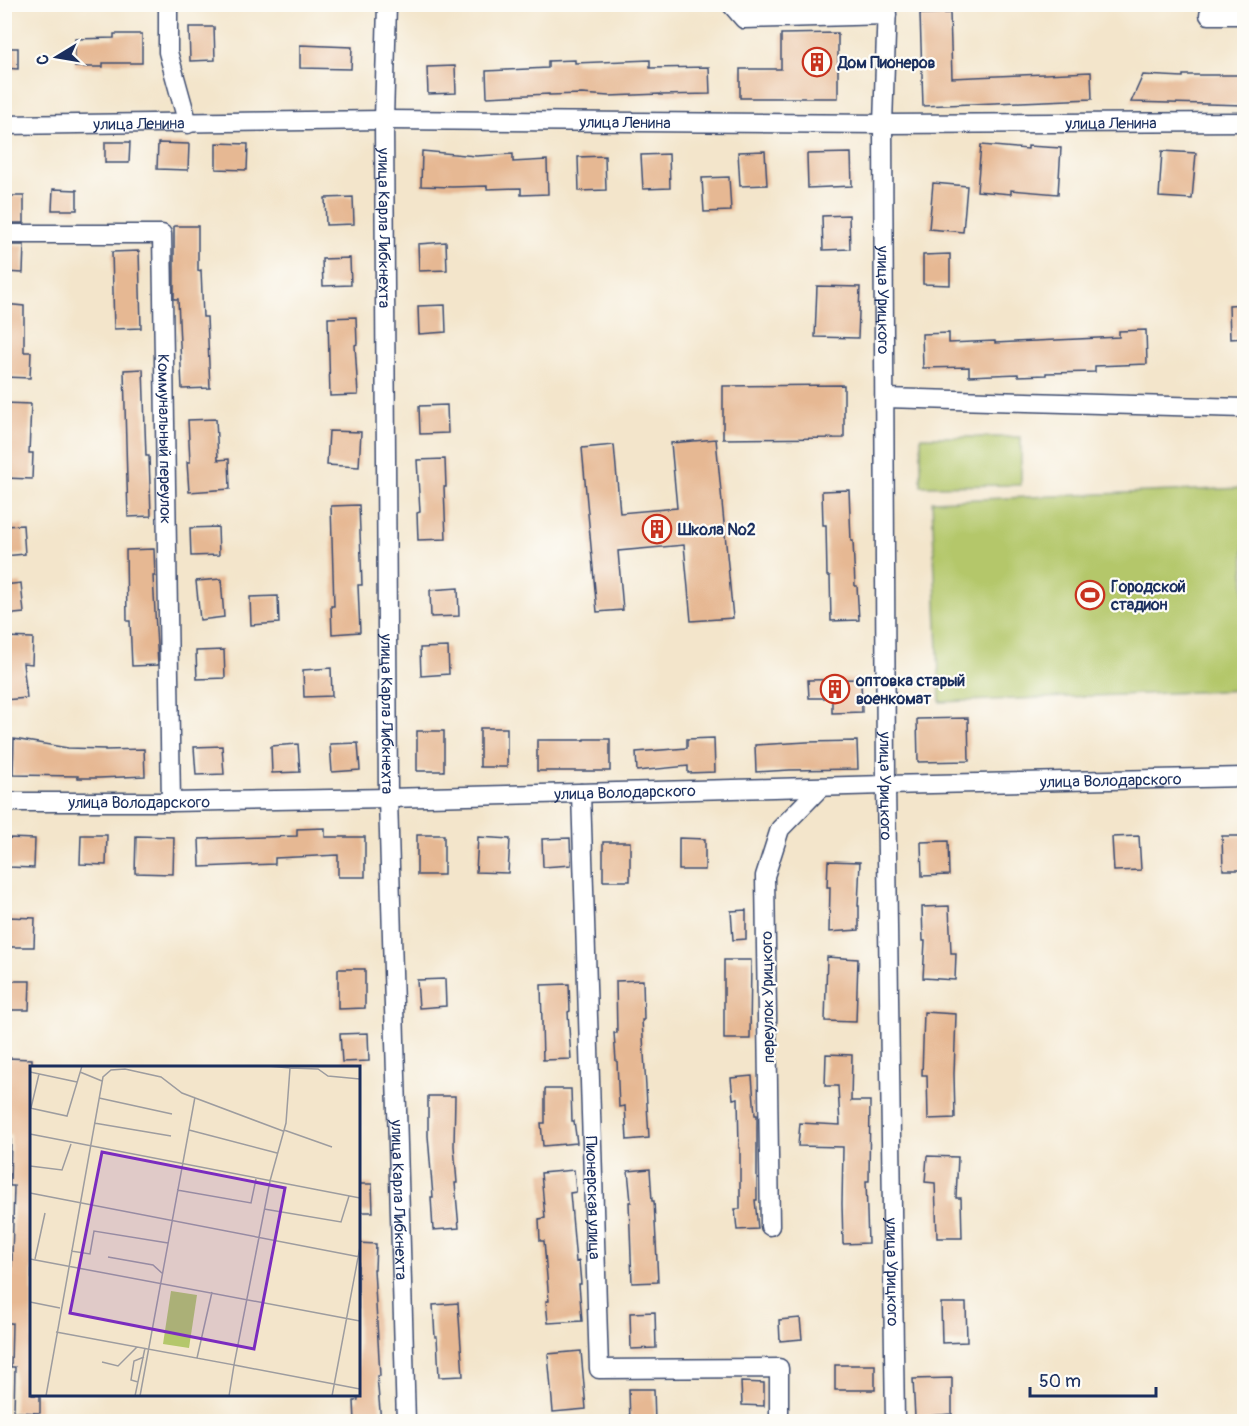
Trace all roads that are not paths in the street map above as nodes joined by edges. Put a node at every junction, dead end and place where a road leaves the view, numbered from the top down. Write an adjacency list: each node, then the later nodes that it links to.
1 (168, 4): 9 (street)
2 (387, 4): 7 (street, улица Карла Либкнехта)
3 (731, 4): 4 (street)
4 (887, 10): 10 (street, улица Урицкого)
5 (1209, 15): 6 (street)
6 (1245, 15)
7 (384, 120): 9 (street, улица Ленина); 10 (street, улица Ленина); 19 (street, улица Карла Либкнехта)
8 (1245, 122): 10 (street, улица Ленина)
9 (188, 124): 11 (street, улица Ленина)
10 (883, 124): 13 (street, улица Урицкого)
11 (4, 125)
12 (4, 234): 21 (street, Коммунальный переулок)
13 (885, 398): 14 (street); 16 (street, улица Урицкого)
14 (1245, 408)
15 (1245, 777): 16 (street, улица Володарского)
16 (886, 785): 17 (street, улица Володарского); 25 (street, улица Урицкого)
17 (821, 787): 18 (street, улица Володарского); 22 (street, переулок Урицкого)
18 (580, 793): 19 (street, улица Володарского); 24 (street, Пионерская улица)
19 (388, 798): 21 (street, улица Володарского); 23 (street, улица Карла Либкнехта)
20 (4, 802): 21 (street, улица Володарского)
21 (171, 802)
22 (770, 1226)
23 (406, 1422)
24 (779, 1422)
25 (895, 1422)

